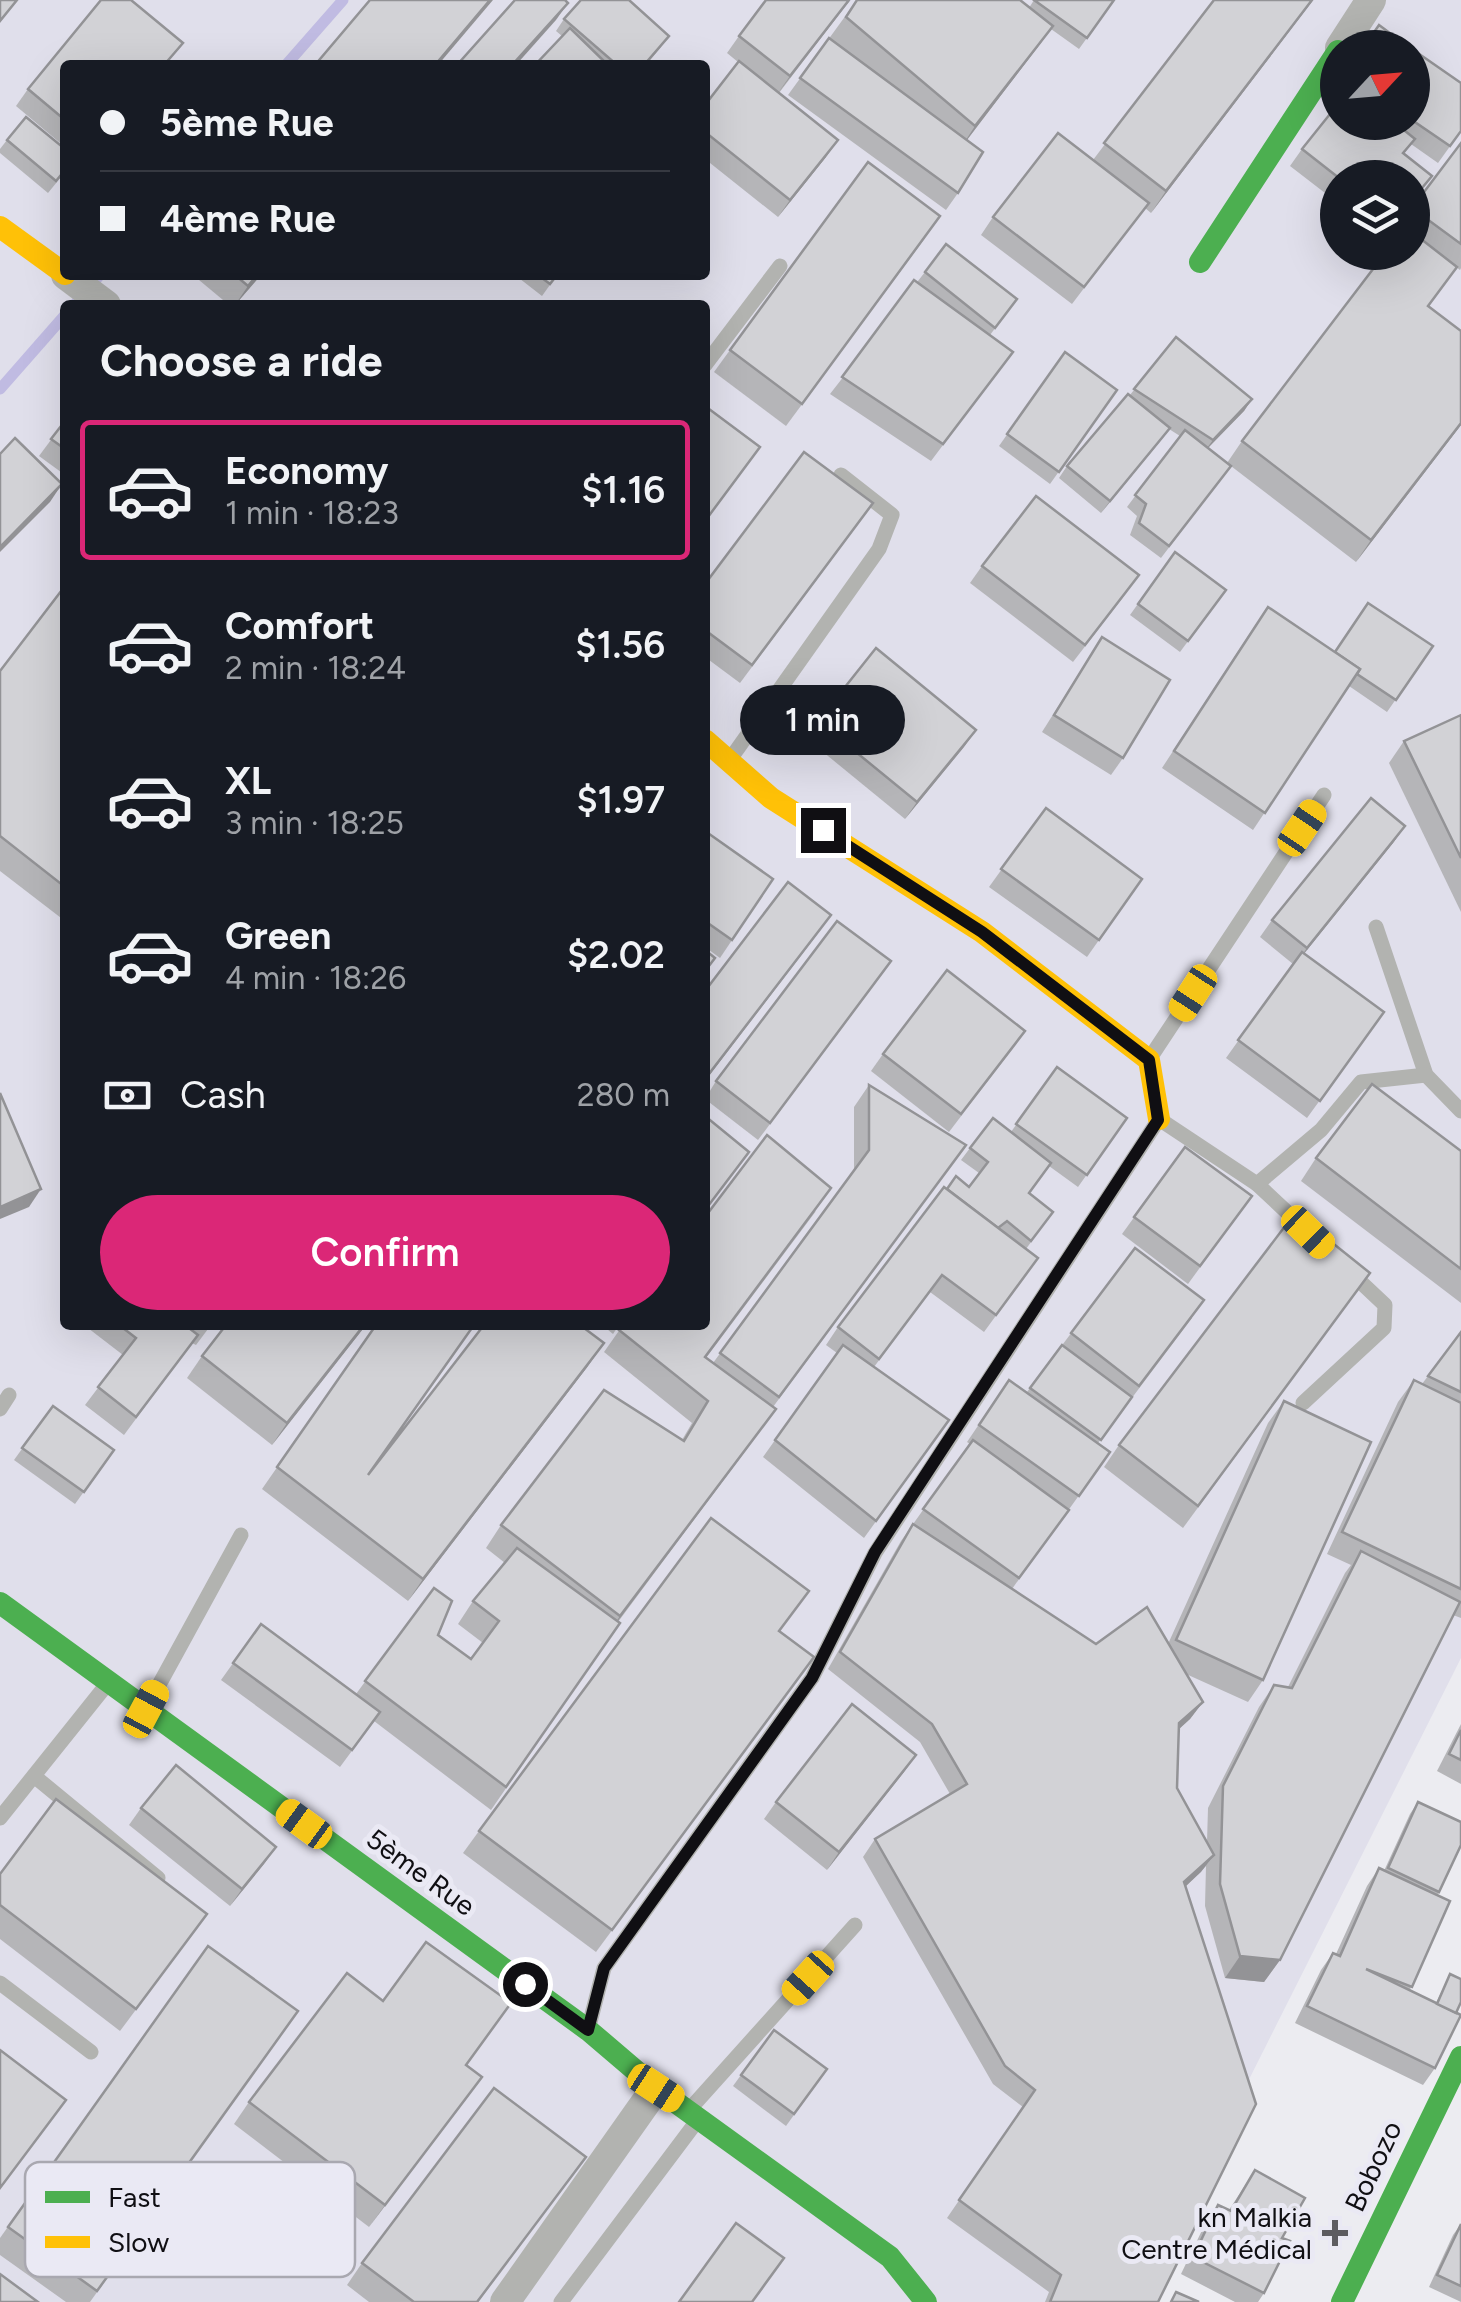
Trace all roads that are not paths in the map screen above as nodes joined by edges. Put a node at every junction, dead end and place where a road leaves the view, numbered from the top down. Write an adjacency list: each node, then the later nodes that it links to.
1 (1371, 0): 2 (street)
2 (1351, 30)
3 (1320, 78): 5 (street)
4 (0, 226): 7 (street)
5 (1200, 262)
6 (780, 266): 10 (lane)
7 (60, 271)
8 (72, 280): 9 (street)
9 (99, 300)
10 (710, 358)
11 (840, 475): 13 (lane)
12 (710, 743): 13 (street)
13 (731, 758): 16 (street)
14 (1324, 795): 16 (lane)
15 (1376, 928): 17 (lane)
16 (1149, 1060): 19 (street)
17 (1426, 1075): 18 (lane); 20 (lane)
18 (1461, 1111)
19 (1158, 1120): 20 (lane); 33 (lane)
20 (1257, 1184): 21 (lane)
21 (1314, 1238)
22 (1342, 1265): 23 (lane)
23 (1304, 1403)
24 (241, 1535): 27 (lane)
25 (0, 1604): 26 (street, 5ème Rue)
26 (108, 1683): 27 (street, 5ème Rue); 28 (lane)
27 (146, 1709): 33 (street, 5ème Rue)
28 (34, 1776): 29 (lane); 30 (lane)
29 (0, 1818)
30 (178, 1894)
31 (855, 1925): 37 (lane)
32 (0, 1983): 34 (lane)
33 (588, 2030): 36 (street, 5ème Rue)
34 (90, 2052)
35 (1461, 2057): 41 (street, Bobozo)
36 (656, 2088): 37 (street, 5ème Rue); 38 (street)
37 (694, 2114): 39 (lane); 40 (street, 5ème Rue)
38 (505, 2302)
39 (562, 2302)
40 (926, 2302)
41 (1342, 2302)

